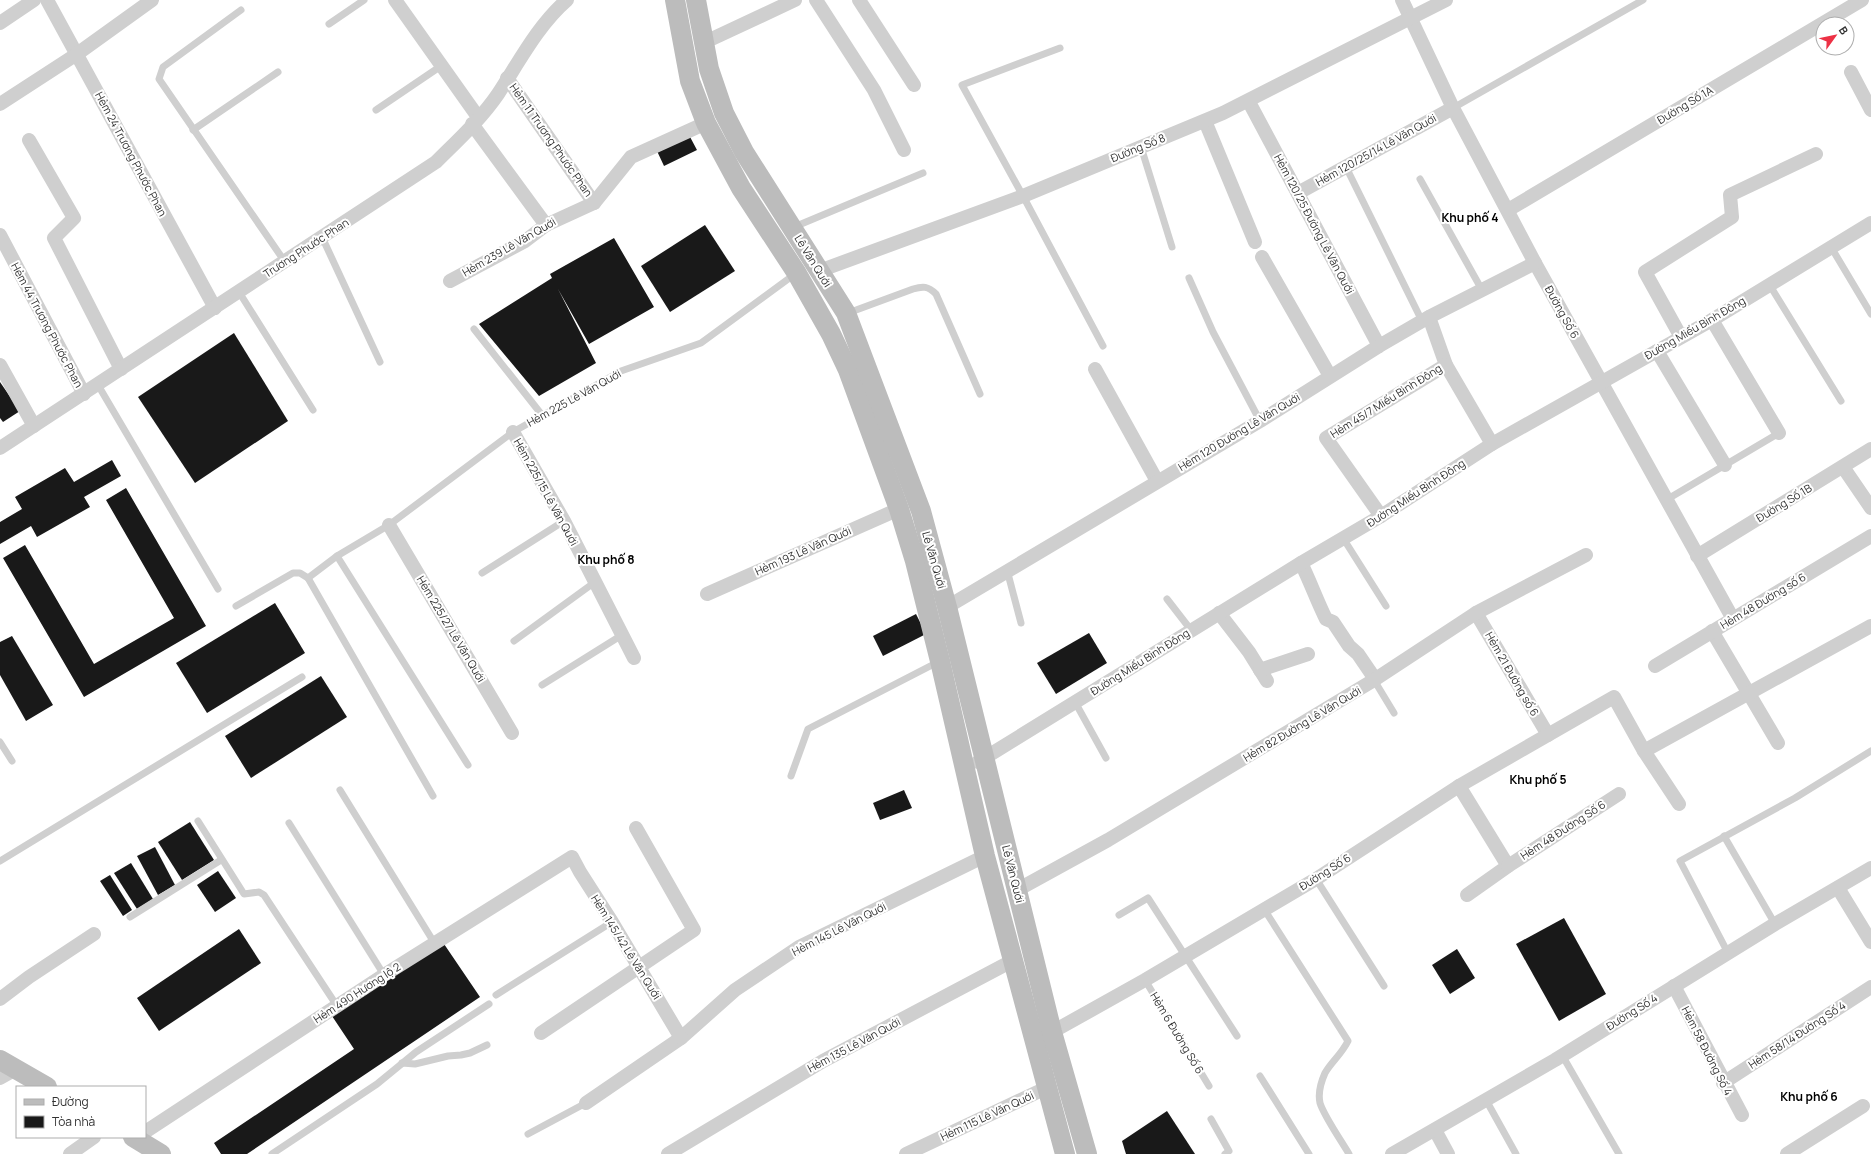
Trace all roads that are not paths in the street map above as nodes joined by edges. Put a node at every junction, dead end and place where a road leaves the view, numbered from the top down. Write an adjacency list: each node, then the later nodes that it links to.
1 (34, 0): 18 (street)
2 (47, 0): 22 (street, Hẻm 24 Trương Phước Phan)
3 (152, 0): 22 (street)
4 (364, 0): 19 (lane)
5 (395, 0): 23 (street)
6 (567, 0): 26 (street, Trương Phước Phan)
7 (675, 0): 35 (main road, Lê Văn Quới)
8 (696, 0): 20 (main road, Lê Văn Quới)
9 (794, 0): 20 (street)
10 (816, 0): 39 (street)
11 (859, 0): 27 (street)
12 (1402, 0): 17 (street, Đường Số 6)
13 (1446, 0): 17 (street, Đường Số 8)
14 (1643, 0): 30 (lane)
15 (1862, 0): 47 (street, Đường Số 1A)
16 (241, 10): 36 (lane)
17 (1411, 18): 28 (street, Đường Số 8); 30 (street, Đường Số 6)
18 (0, 23)
19 (329, 24)
20 (703, 43): 50 (main road, Lê Văn Quới)
21 (1060, 48): 45 (lane)
22 (77, 54): 29 (street); 66 (street, Hẻm 24 Trương Phước Phan)
23 (441, 66): 31 (lane); 33 (street)
24 (278, 72): 36 (lane)
25 (1851, 72): 32 (street)
26 (507, 78): 33 (street, Trương Phước Phan); 46 (street, Hẻm 11 Trương Phước Phan)
27 (914, 85)
28 (1249, 102): 34 (street, Đường Số 8); 44 (street, Hẻm 120/25 Đường Lê Văn Quới)
29 (0, 104)
30 (1453, 108): 41 (street, Hẻm 120/25/14 Lê Văn Quới); 47 (street, Đường Số 6)
31 (376, 110)
32 (1871, 110)
33 (475, 121): 49 (street); 52 (street, Trương Phước Phan)
34 (1205, 121): 38 (street, Đường Số 8); 53 (street)
35 (706, 123): 46 (street, Hẻm 239 Lê Văn Quới); 60 (main road, Lê Văn Quới)
36 (193, 130): 57 (lane)
37 (29, 140): 79 (street)
38 (1141, 147): 45 (street, Đường Số 8); 54 (lane)
39 (904, 150)
40 (1816, 154): 72 (street)
41 (1346, 167): 44 (street, Hẻm 120/25/14 Lê Văn Quới); 69 (lane)
42 (923, 173): 50 (lane)
43 (1420, 179): 64 (lane)
44 (1298, 193): 74 (street, Hẻm 120/25 Đường Lê Văn Quới)
45 (1023, 196): 59 (street, Đường Số 8); 73 (lane)
46 (594, 203): 49 (street, Hẻm 239 Lê Văn Quới)
47 (1508, 210): 58 (street, Đường Số 6)
48 (1871, 223): 55 (street, Đường Miếu Bình Đông)
49 (546, 225): 62 (street, Hẻm 239 Lê Văn Quới)
50 (792, 228): 59 (main road, Lê Văn Quới)
51 (0, 235): 84 (street, Hẻm 44 Trương Phước Phan)
52 (322, 237): 57 (street, Trương Phước Phan); 76 (lane)
53 (1256, 242)
54 (1172, 247)
55 (1831, 247): 63 (street, Đường Miếu Bình Đông); 68 (lane)
56 (1262, 257): 81 (street)
57 (285, 262): 65 (street, Trương Phước Phan)
58 (1535, 263): 64 (street, Hẻm 120 Đường Lê Văn Quới); 82 (street, Đường Số 6)
59 (819, 271): 67 (main road, Lê Văn Quới)
60 (796, 272): 88 (lane, Hẻm 225 Lê Văn Quới); 101 (main road, Lê Văn Quới)
61 (1189, 278): 89 (lane)
62 (450, 281)
63 (1769, 284): 70 (street, Đường Miếu Bình Đông); 86 (lane)
64 (1482, 290): 69 (street, Hẻm 120 Đường Lê Văn Quới)
65 (239, 292): 66 (street, Trương Phước Phan); 87 (lane)
66 (215, 308): 79 (street, Trương Phước Phan)
67 (846, 313): 85 (lane); 120 (main road, Lê Văn Quới)
68 (1871, 314)
69 (1426, 319): 74 (street, Hẻm 120 Đường Lê Văn Quới); 78 (street)
70 (1712, 320): 72 (street, Đường Miếu Bình Đông); 92 (street)
71 (474, 329): 88 (lane)
72 (1681, 337): 75 (street, Đường Miếu Bình Đông)
73 (1103, 346)
74 (1379, 346): 81 (street, Hẻm 120 Đường Lê Văn Quới)
75 (1657, 351): 82 (street, Đường Miếu Bình Đông); 96 (street)
76 (380, 362)
77 (0, 365): 90 (street)
78 (1446, 365): 93 (street); 102 (street, Hẻm 45/7 Miếu Bình Đông)
79 (121, 369): 83 (street, Trương Phước Phan)
80 (1095, 369): 98 (street)
81 (1330, 376): 89 (street, Hẻm 120 Đường Lê Văn Quới)
82 (1601, 382): 93 (street, Đường Miếu Bình Đông); 99 (street, Đường Số 6)
83 (98, 385): 84 (street, Trương Phước Phan); 115 (lane)
84 (84, 394): 90 (street, Trương Phước Phan)
85 (980, 394)
86 (1841, 401)
87 (313, 410)
88 (542, 415): 91 (lane, Hẻm 225 Lê Văn Quới)
89 (1260, 421): 98 (street, Hẻm 120 Đường Lê Văn Quới)
90 (34, 426): 94 (street, Trương Phước Phan)
91 (513, 432): 103 (street, Hẻm 225/15 Lê Văn Quới); 104 (lane, Hẻm 225 Lê Văn Quới)
92 (1779, 433): 96 (lane)
93 (1492, 444): 102 (street, Đường Miếu Bình Đông)
94 (0, 448)
95 (1871, 449): 97 (street, Đường Số 1B)
96 (1724, 466): 99 (lane)
97 (1843, 467): 100 (street); 109 (street, Đường Số 1B)
98 (1157, 481): 111 (street, Hẻm 120 Đường Lê Văn Quới)
99 (1666, 500): 109 (street, Đường Số 6)
100 (1871, 508)
101 (899, 509): 116 (street, Hẻm 193 Lê Văn Quới); 132 (main road, Lê Văn Quới)
102 (1381, 516): 106 (street, Đường Miếu Bình Đông)
103 (564, 521): 112 (lane); 114 (street, Hẻm 225/15 Lê Văn Quới)
104 (389, 525): 108 (lane, Hẻm 225 Lê Văn Quới); 140 (street, Hẻm 225/27 Lê Văn Quới)
105 (1871, 536): 123 (street, Hẻm 48 Đường số 6)
106 (1343, 538): 110 (street, Đường Miếu Bình Đông); 119 (lane)
107 (1586, 555): 122 (street, Hẻm 82 Đường Lê Văn Quới)
108 (337, 556): 113 (lane, Hẻm 225 Lê Văn Quới); 149 (lane)
109 (1697, 556): 123 (street, Đường Số 6)
110 (1301, 563): 121 (street, Đường Miếu Bình Đông); 135 (street)
111 (1007, 570): 120 (street, Hẻm 120 Đường Lê Văn Quới); 124 (lane)
112 (482, 572)
113 (308, 578): 118 (lane); 155 (lane)
114 (595, 582): 128 (street, Hẻm 225/15 Lê Văn Quới); 129 (lane)
115 (218, 589)
116 (707, 594)
117 (1167, 599): 126 (lane)
118 (236, 606)
119 (1386, 606)
120 (947, 607): 146 (main road, Lê Văn Quới)
121 (1219, 613): 126 (street, Đường Miếu Bình Đông); 130 (street)
122 (1476, 613): 135 (street, Hẻm 82 Đường Lê Văn Quới); 141 (street, Hẻm 21 Đường số 6)
123 (1733, 619): 127 (street, Hẻm 48 Đường số 6)
124 (1021, 623)
125 (1871, 626): 137 (street)
126 (1192, 630): 138 (street, Đường Miếu Bình Đông)
127 (1712, 631): 133 (street, Hẻm 48 Đường số 6); 137 (street)
128 (622, 635): 131 (street, Hẻm 225/15 Lê Văn Quới); 136 (lane)
129 (514, 641)
130 (1308, 654)
131 (634, 658)
132 (940, 661): 150 (main road, Lê Văn Quới); 151 (lane)
133 (1655, 666)
134 (302, 677): 164 (lane)
135 (1374, 680): 139 (lane); 169 (street, Hẻm 82 Đường Lê Văn Quới)
136 (542, 685)
137 (1750, 693): 143 (street); 144 (street)
138 (1075, 702): 146 (street, Đường Miếu Bình Đông); 147 (lane)
139 (1394, 713)
140 (512, 733)
141 (1548, 735): 144 (street, Đường Số 6); 152 (street, Đường Số 6)
142 (0, 742): 148 (lane)
143 (1778, 743)
144 (1644, 751): 156 (street)
145 (1871, 751): 160 (lane)
146 (984, 758): 150 (street, Đường Miếu Bình Đông); 169 (main road, Lê Văn Quới)
147 (1106, 758)
148 (12, 761)
149 (468, 765)
150 (965, 770): 161 (main road, Lê Văn Quới)
151 (791, 776)
152 (1459, 786): 165 (street); 167 (street, Đường Số 6)
153 (340, 790): 178 (lane)
154 (1619, 794): 165 (street, Hẻm 48 Đường Số 6)
155 (432, 796)
156 (1679, 804)
157 (198, 821): 163 (lane)
158 (289, 823): 183 (lane)
159 (636, 828): 182 (street)
160 (1724, 836): 175 (lane); 179 (lane)
161 (985, 856): 181 (main road, Lê Văn Quới); 195 (street, Hẻm 145 Lê Văn Quới)
162 (572, 857): 174 (street, Hẻm 145/42 Lê Văn Quới); 178 (street, Hẻm 490 Hương lộ 2)
163 (221, 860): 173 (lane); 191 (lane)
164 (0, 861)
165 (1508, 866): 170 (street, Hẻm 48 Đường Số 6)
166 (1871, 868): 168 (street, Đường Số 4)
167 (1316, 879): 171 (street, Đường Số 6); 185 (lane)
168 (1838, 888): 175 (street, Đường Số 4); 177 (street)
169 (1016, 890): 192 (main road, Lê Văn Quới)
170 (1467, 895)
171 (1264, 909): 180 (street, Đường Số 6); 225 (lane)
172 (1119, 915): 180 (lane)
173 (130, 917)
174 (612, 922): 182 (street, Hẻm 145/42 Lê Văn Quới); 188 (lane)
175 (1775, 924): 179 (street, Đường Số 4)
176 (94, 934): 189 (street)
177 (1871, 942)
178 (435, 944): 183 (street, Hẻm 490 Hương lộ 2)
179 (1728, 953): 186 (street, Đường Số 4)
180 (1186, 955): 184 (street, Đường Số 6); 194 (lane)
181 (1012, 961): 196 (main road, Lê Văn Quới); 219 (street, Hẻm 135 Lê Văn Quới)
182 (639, 967): 193 (street); 195 (street, Hẻm 145/42 Lê Văn Quới)
183 (384, 975): 191 (street, Hẻm 490 Hương lộ 2)
184 (1145, 980): 192 (street, Đường Số 6); 204 (lane, Hẻm 6 Đường Số 6)
185 (1384, 986)
186 (1674, 986): 198 (street, Đường Số 4); 202 (street, Hẻm 58 Đường Số 4)
187 (1871, 987): 202 (street, Hẻm 58/14 Đường Số 4)
188 (496, 995)
189 (0, 999)
190 (489, 1004): 199 (lane)
191 (337, 1006): 212 (street, Hẻm 490 Hương lộ 2)
192 (1052, 1032): 196 (street, Đường Số 6); 222 (main road, Lê Văn Quới)
193 (541, 1033)
194 (1237, 1036)
195 (681, 1038): 207 (street, Hẻm 145 Lê Văn Quới)
196 (1034, 1042): 205 (main road, Lê Văn Quới)
197 (487, 1045): 199 (lane)
198 (1562, 1055): 206 (street, Đường Số 4); 229 (lane)
199 (402, 1063): 218 (lane)
200 (5, 1069): 203 (main road)
201 (1260, 1076): 224 (lane)
202 (1723, 1083): 209 (street, Hẻm 58 Đường Số 4)
203 (45, 1086)
204 (1209, 1086)
205 (1046, 1088): 220 (street, Hẻm 115 Lê Văn Quới); 221 (main road, Lê Văn Quới)
206 (1486, 1100): 211 (street, Đường Số 4); 228 (lane)
207 (586, 1103): 213 (lane)
208 (1863, 1106): 230 (street)
209 (1742, 1115)
210 (1211, 1119): 223 (lane)
211 (1435, 1130): 226 (street, Đường Số 4); 227 (street)
212 (146, 1131)
213 (528, 1134)
214 (93, 1138): 216 (street)
215 (141, 1138): 217 (main road)
216 (70, 1154)
217 (161, 1154)
218 (272, 1154)
219 (668, 1154)
220 (906, 1154)
221 (1064, 1154)
222 (1087, 1154)
223 (1225, 1154)
224 (1308, 1154)
225 (1349, 1154)
226 (1392, 1154)
227 (1448, 1154)
228 (1516, 1154)
229 (1619, 1154)
230 (1787, 1154)

